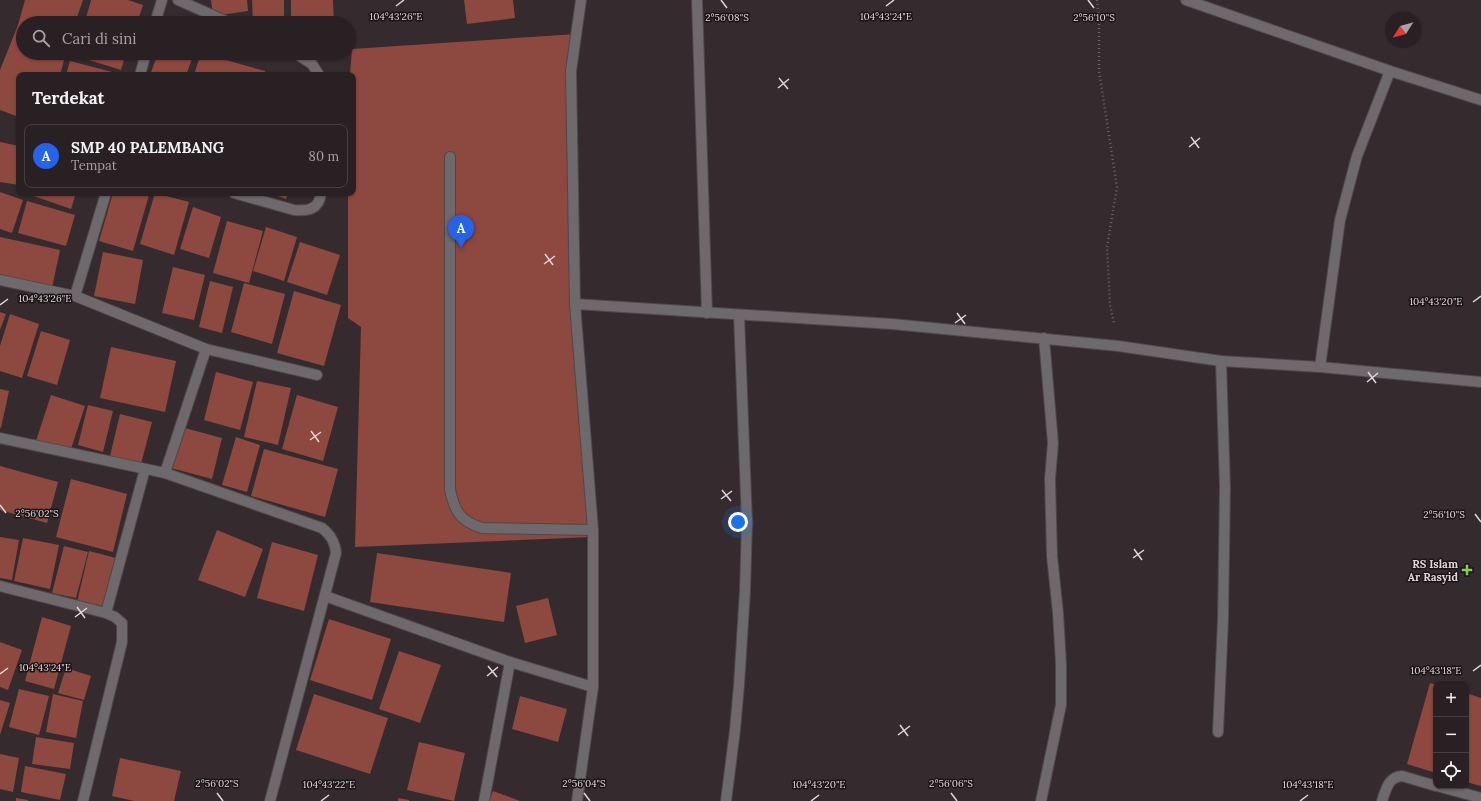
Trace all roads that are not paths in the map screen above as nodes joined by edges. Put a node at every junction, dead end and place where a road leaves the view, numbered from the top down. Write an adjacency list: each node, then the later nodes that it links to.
1 (162, 0): 6 (street)
2 (178, 0): 7 (street)
3 (581, 0): 20 (street)
4 (697, 0): 21 (street)
5 (1186, 0): 10 (street)
6 (157, 16)
7 (214, 16)
8 (144, 60): 11 (street)
9 (306, 60): 12 (street)
10 (1390, 70): 13 (street); 26 (street)
11 (141, 72)
12 (316, 72)
13 (1481, 100)
14 (450, 157): 32 (street)
15 (105, 196): 19 (street)
16 (245, 196): 17 (street)
17 (321, 196)
18 (0, 280): 19 (street)
19 (75, 296): 24 (street)
20 (575, 304): 21 (street); 32 (street)
21 (707, 313): 22 (street)
22 (739, 315): 23 (street); 46 (street)
23 (1044, 338): 25 (street); 47 (street)
24 (206, 349): 27 (street); 31 (street)
25 (1221, 361): 26 (street); 38 (street)
26 (1320, 367): 28 (street)
27 (317, 375)
28 (1481, 382)
29 (0, 438): 30 (street)
30 (145, 469): 31 (street); 35 (street)
31 (165, 473): 34 (street)
32 (593, 530): 37 (street)
33 (0, 586): 35 (street)
34 (325, 596): 36 (street); 43 (street)
35 (106, 613): 42 (street)
36 (510, 662): 37 (street); 44 (street)
37 (593, 687): 45 (street)
38 (1218, 732)
39 (1433, 785): 48 (street)
40 (1447, 789): 41 (street)
41 (1481, 798)
42 (83, 801)
43 (270, 801)
44 (484, 801)
45 (577, 801)
46 (726, 801)
47 (1041, 801)
48 (1382, 801)

